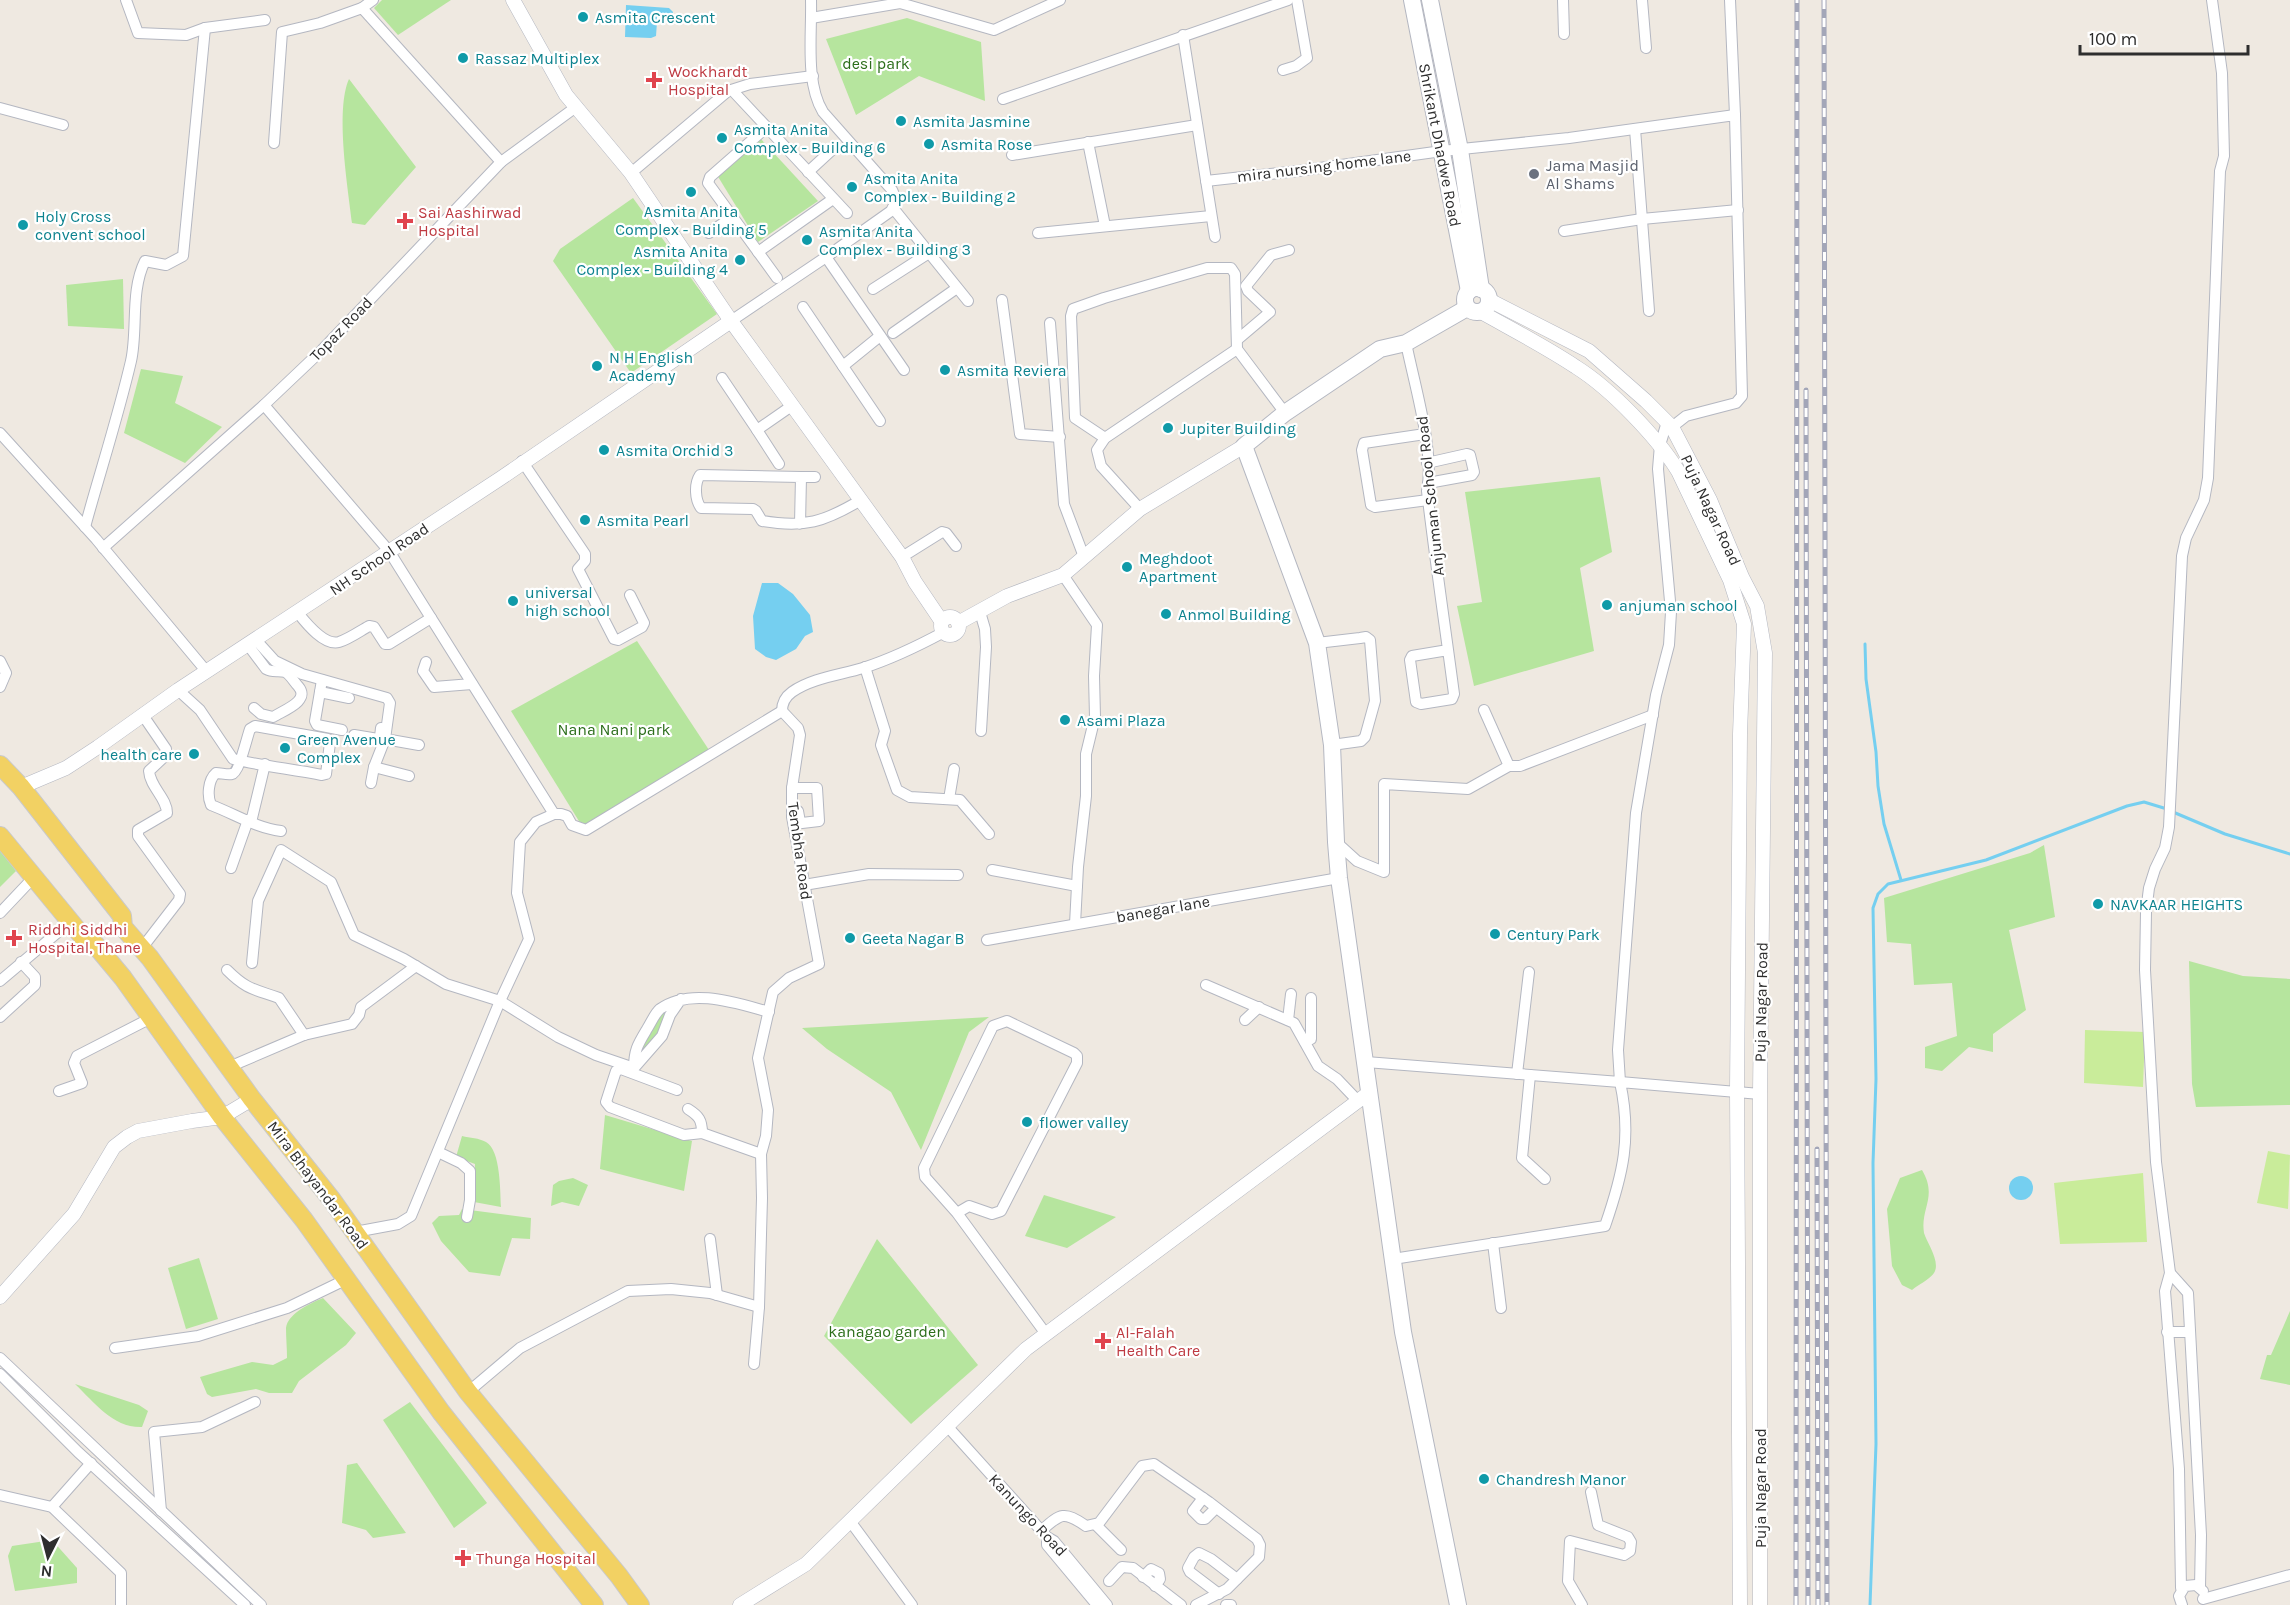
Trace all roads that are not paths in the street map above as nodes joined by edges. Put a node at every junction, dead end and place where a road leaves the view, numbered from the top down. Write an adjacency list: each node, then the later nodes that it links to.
1 (126, 0): 17 (street)
2 (373, 0): 14 (street)
3 (513, 0): 26 (street)
4 (811, 0): 15 (street)
5 (1060, 0): 15 (street)
6 (1288, 0): 19 (street)
7 (1297, 0): 21 (street)
8 (1412, 0): 36 (main road, Shrikant Dhadwe Road)
9 (1430, 0): 35 (main road, Shrikant Dhadwe Road)
10 (1563, 0): 18 (street)
11 (1642, 0): 20 (street)
12 (1730, 0): 27 (street)
13 (2212, 0): 210 (street)
14 (362, 8): 33 (street); 38 (street)
15 (811, 18): 22 (street)
16 (265, 20): 17 (street)
17 (205, 28): 97 (street)
18 (1564, 34)
19 (1183, 36): 24 (street); 29 (street)
20 (1646, 48)
21 (1283, 70)
22 (813, 76): 23 (street); 43 (street)
23 (732, 90): 30 (street); 40 (street)
24 (1003, 99)
25 (0, 108): 28 (street)
26 (576, 108): 38 (street, Topaz Road); 40 (street)
27 (1735, 115): 31 (street, mira nursing home lane); 44 (street)
28 (63, 124)
29 (1197, 125): 32 (street); 41 (street)
30 (767, 127): 39 (street); 47 (street)
31 (1635, 129): 35 (street, mira nursing home lane); 48 (street)
32 (1088, 142): 37 (street); 49 (street)
33 (274, 143)
34 (834, 148): 39 (street)
35 (1460, 150): 36 (street, mira nursing home lane); 62 (main road, Shrikant Dhadwe Road)
36 (1442, 151): 41 (street, mira nursing home lane); 62 (main road, Shrikant Dhadwe Road)
37 (1012, 155)
38 (501, 162): 75 (street, Topaz Road)
39 (808, 172): 42 (street)
40 (631, 174): 66 (street)
41 (1206, 181): 46 (street)
42 (833, 199): 45 (street); 55 (street)
43 (892, 208): 56 (street); 57 (street)
44 (1738, 210): 48 (street); 79 (street)
45 (847, 213)
46 (1211, 216): 49 (street); 53 (street)
47 (732, 218): 51 (street); 55 (street)
48 (1642, 219): 50 (street); 65 (street)
49 (1105, 226): 52 (street)
50 (1564, 231)
51 (710, 233)
52 (1038, 233)
53 (1215, 237)
54 (1289, 250): 71 (street)
55 (758, 252): 58 (street)
56 (928, 253): 59 (street); 60 (street)
57 (826, 257): 66 (street); 69 (street)
58 (777, 278)
59 (957, 288): 63 (street); 68 (street)
60 (873, 289)
61 (1002, 300): 83 (street)
62 (1478, 300): 70 (main road); 79 (street, Puja Nagar Road); 85 (street, Puja Nagar Road)
63 (968, 301)
64 (803, 307): 72 (street)
65 (1649, 311)
66 (731, 321): 76 (street); 87 (street, NH School Road)
67 (1050, 323): 83 (street)
68 (893, 333)
69 (880, 336): 72 (street); 73 (street)
70 (1406, 343): 77 (main road); 82 (street, Anjuman School Road)
71 (1237, 344): 77 (street); 84 (street); 84 (street)
72 (843, 366): 78 (street)
73 (904, 370)
74 (722, 378): 80 (street)
75 (264, 405): 99 (street, Topaz Road); 100 (street)
76 (794, 405): 80 (street); 93 (street)
77 (1285, 413): 86 (main road)
78 (880, 421)
79 (1669, 425): 85 (street, Puja Nagar Road); 112 (street, Puja Nagar Road)
80 (757, 430): 89 (street)
81 (0, 433): 97 (street)
82 (1425, 434): 88 (street, Anjuman School Road); 94 (street)
83 (1060, 437): 102 (street)
84 (1105, 438): 95 (street)
85 (1660, 445): 111 (street, Puja Nagar Road); 128 (street, Puja Nagar Road)
86 (1244, 446): 95 (street); 110 (main road)
87 (522, 462): 100 (street, NH School Road); 104 (street)
88 (1427, 463): 92 (street, Anjuman School Road); 92 (street)
89 (779, 464)
90 (801, 477): 91 (street); 96 (street); 96 (street)
91 (815, 477)
92 (1428, 483): 94 (street, Anjuman School Road)
93 (861, 500): 96 (street); 101 (street)
94 (1428, 500): 113 (street, Anjuman School Road)
95 (1140, 509): 102 (street)
96 (800, 524)
97 (85, 527): 99 (street)
98 (956, 546): 101 (street)
99 (104, 548): 117 (street)
100 (389, 551): 106 (street, NH School Road); 107 (street)
101 (902, 557): 108 (street)
102 (1084, 557): 103 (street)
103 (1063, 575): 105 (street); 159 (street)
104 (630, 595)
105 (980, 612): 108 (street); 130 (street)
106 (298, 613): 107 (street); 109 (street, NH School Road)
107 (431, 618): 118 (street)
108 (943, 627): 116 (street)
109 (252, 642): 117 (street, NH School Road); 119 (street); 124 (street)
110 (1317, 643): 134 (main road); 134 (street)
111 (1743, 643): 112 (street); 194 (street, Puja Nagar Road)
112 (1764, 645): 195 (street, Puja Nagar Road)
113 (1449, 650): 113 (street, Anjuman School Road)
114 (0, 661): 120 (street)
115 (426, 662): 118 (street)
116 (865, 667): 126 (street); 145 (street)
117 (207, 672): 121 (street, NH School Road)
118 (472, 684): 146 (street)
119 (321, 686): 122 (street); 123 (street); 129 (street)
120 (0, 687)
121 (178, 690): 127 (street, NH School Road); 135 (street)
122 (361, 690): 131 (street); 132 (street)
123 (349, 698)
124 (254, 708)
125 (1484, 710): 138 (street)
126 (782, 711): 146 (street); 158 (street, Tembha Road)
127 (142, 714): 144 (street, NH School Road); 166 (street)
128 (1653, 715): 138 (street); 191 (street, Puja Nagar Road)
129 (342, 730)
130 (981, 731)
131 (354, 735)
132 (385, 739): 133 (street); 139 (street)
133 (419, 745)
134 (1332, 745): 152 (main road)
135 (240, 760): 136 (street); 136 (street); 147 (street)
136 (266, 764): 147 (street)
137 (0, 765): 144 (main road, Mira Bhayandar Road)
138 (1509, 766): 152 (street)
139 (374, 768): 142 (street); 143 (street)
140 (954, 769): 145 (street)
141 (0, 776): 163 (main road)
142 (409, 776)
143 (371, 783)
144 (21, 787): 163 (main road, Mira Bhayandar Road)
145 (949, 799): 150 (street)
146 (554, 814): 177 (street)
147 (248, 820): 149 (street); 153 (street)
148 (0, 824): 165 (main road)
149 (281, 831)
150 (989, 834)
151 (0, 836): 156 (main road, Mira Bhayandar Road)
152 (1336, 842): 157 (main road)
153 (231, 868)
154 (992, 870): 159 (street)
155 (958, 875): 158 (street)
156 (33, 877): 160 (street); 161 (main road, Mira Bhayandar Road)
157 (1339, 878): 162 (street, banegar lane); 186 (main road)
158 (804, 885): 179 (street, Tembha Road)
159 (1077, 886): 162 (street)
160 (0, 913)
161 (70, 922): 165 (main road, Mira Bhayandar Road); 167 (street)
162 (1075, 924): 164 (street, banegar lane)
163 (123, 927): 166 (main road, Mira Bhayandar Road)
164 (987, 940)
165 (93, 942): 181 (main road, Mira Bhayandar Road)
166 (142, 948): 187 (main road, Mira Bhayandar Road)
167 (21, 962): 172 (street); 180 (street)
168 (252, 963): 169 (street)
169 (416, 966): 177 (street); 184 (street)
170 (227, 970): 184 (street)
171 (1529, 972): 189 (street)
172 (0, 981)
173 (1206, 985): 178 (street)
174 (1291, 994): 183 (street)
175 (1311, 998): 185 (street)
176 (681, 999): 179 (street); 188 (street); 188 (street)
177 (500, 1001): 188 (street); 201 (street)
178 (1259, 1008): 182 (street); 183 (street)
179 (769, 1012): 202 (street)
180 (0, 1017)
181 (151, 1018): 193 (street); 199 (main road, Mira Bhayandar Road)
182 (1245, 1020)
183 (1288, 1020): 185 (street)
184 (304, 1035): 187 (street)
185 (1310, 1043): 196 (street)
186 (1366, 1062): 189 (street); 196 (main road)
187 (229, 1067): 197 (main road, Mira Bhayandar Road)
188 (634, 1068)
189 (1517, 1074): 190 (street)
190 (1530, 1075): 191 (street); 203 (street)
191 (1620, 1082): 194 (street); 208 (street, Puja Nagar Road)
192 (676, 1090): 200 (street)
193 (59, 1091)
194 (1737, 1091): 195 (street); 262 (street, Puja Nagar Road)
195 (1760, 1094): 263 (street, Puja Nagar Road)
196 (1363, 1096): 209 (main road); 218 (street)
197 (252, 1099): 199 (street); 206 (main road, Mira Bhayandar Road)
198 (688, 1109): 200 (street)
199 (222, 1118): 211 (main road, Mira Bhayandar Road); 213 (street)
200 (702, 1133): 202 (street)
201 (438, 1152): 205 (street); 206 (street)
202 (761, 1154): 214 (street)
203 (1545, 1179)
204 (957, 1213): 204 (street); 218 (street)
205 (467, 1217)
206 (355, 1232): 223 (main road, Mira Bhayandar Road)
207 (710, 1239): 212 (street)
208 (1493, 1243): 209 (street); 215 (street)
209 (1393, 1259): 260 (main road)
210 (2170, 1273): 216 (street); 217 (street)
211 (347, 1280): 219 (street); 251 (main road, Mira Bhayandar Road)
212 (717, 1295): 214 (street); 223 (street)
213 (0, 1297)
214 (759, 1307): 221 (street)
215 (1501, 1308)
216 (2167, 1332): 217 (street); 229 (street)
217 (2190, 1332): 228 (street)
218 (1046, 1334): 225 (street)
219 (115, 1348)
220 (0, 1358): 226 (street)
221 (754, 1364)
222 (0, 1374): 227 (street)
223 (468, 1392): 252 (main road, Mira Bhayandar Road)
224 (255, 1402): 235 (street)
225 (948, 1427): 236 (street); 238 (street, Kanungo Road)
226 (94, 1448): 227 (street); 235 (street)
227 (88, 1461): 233 (street); 249 (street)
228 (2198, 1468): 229 (street); 243 (street)
229 (2179, 1469): 244 (street)
230 (1591, 1492): 261 (street)
231 (0, 1496): 233 (street)
232 (1203, 1498): 234 (street); 234 (street); 237 (street)
233 (52, 1508): 248 (street)
234 (1216, 1508): 241 (street)
235 (161, 1511): 250 (street)
236 (850, 1521): 253 (street); 254 (street)
237 (1096, 1525): 238 (street); 239 (street)
238 (1044, 1534): 255 (street); 256 (street, Kanungo Road)
239 (1121, 1550)
240 (2290, 1575): 246 (street)
241 (1237, 1580): 245 (street); 245 (street)
242 (1109, 1581): 257 (street)
243 (2200, 1587): 244 (street); 246 (street)
244 (2181, 1588): 264 (street)
245 (1219, 1594): 247 (street)
246 (2202, 1602)
247 (1203, 1604)
248 (121, 1605)
249 (245, 1605)
250 (261, 1605)
251 (594, 1605)
252 (640, 1605)
253 (740, 1605)
254 (912, 1605)
255 (1097, 1605)
256 (1107, 1605)
257 (1180, 1605)
258 (1226, 1605): 259 (street)
259 (1232, 1605)
260 (1458, 1605)
261 (1582, 1605)
262 (1740, 1605)
263 (1760, 1605)
264 (2182, 1605)

